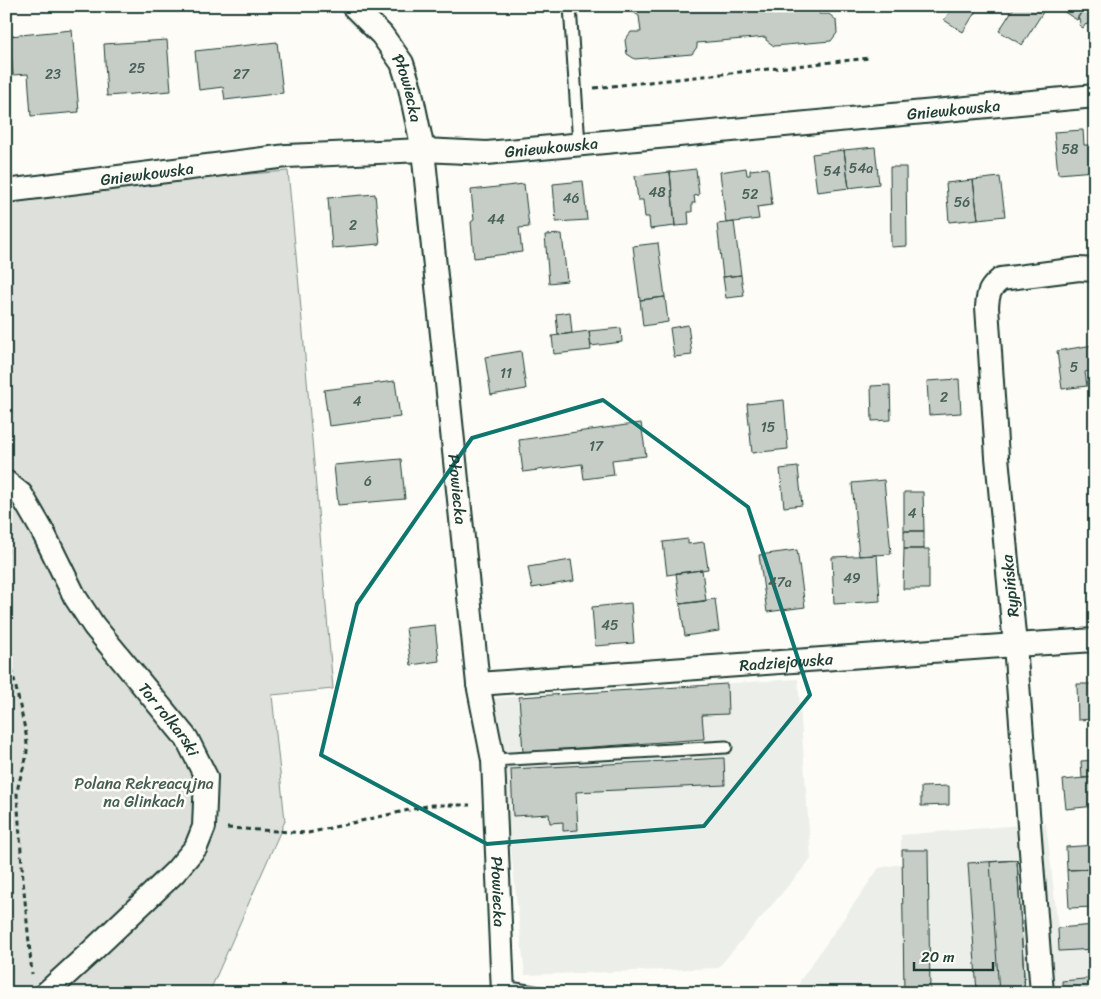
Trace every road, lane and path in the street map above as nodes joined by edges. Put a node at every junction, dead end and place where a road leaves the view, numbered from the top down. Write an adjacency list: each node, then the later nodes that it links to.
1 (353, 6): 7 (street, Płowiecka)
2 (570, 6): 4 (lane)
3 (869, 58): 4 (path)
4 (575, 90): 6 (lane)
5 (1095, 96): 6 (street, Gniewkowska)
6 (579, 145): 7 (street, Gniewkowska)
7 (423, 150): 8 (street, Gniewkowska); 16 (street, Płowiecka)
8 (6, 192)
9 (1095, 270): 15 (street, Rypińska)
10 (6, 482): 20 (street, Tor rolkarski)
11 (6, 531): 12 (path)
12 (6, 578)
13 (6, 616): 21 (path)
14 (1095, 640): 15 (street, Radziejowska)
15 (1015, 645): 16 (street, Radziejowska); 25 (street, Rypińska)
16 (478, 684): 18 (street, Płowiecka)
17 (726, 747): 18 (lane)
18 (493, 760): 19 (street, Płowiecka)
19 (495, 805): 20 (path); 22 (street, Płowiecka)
20 (204, 827): 23 (street, Tor rolkarski)
21 (32, 976)
22 (503, 990): 24 (lane)
23 (46, 993)
24 (541, 993)
25 (1042, 993)

